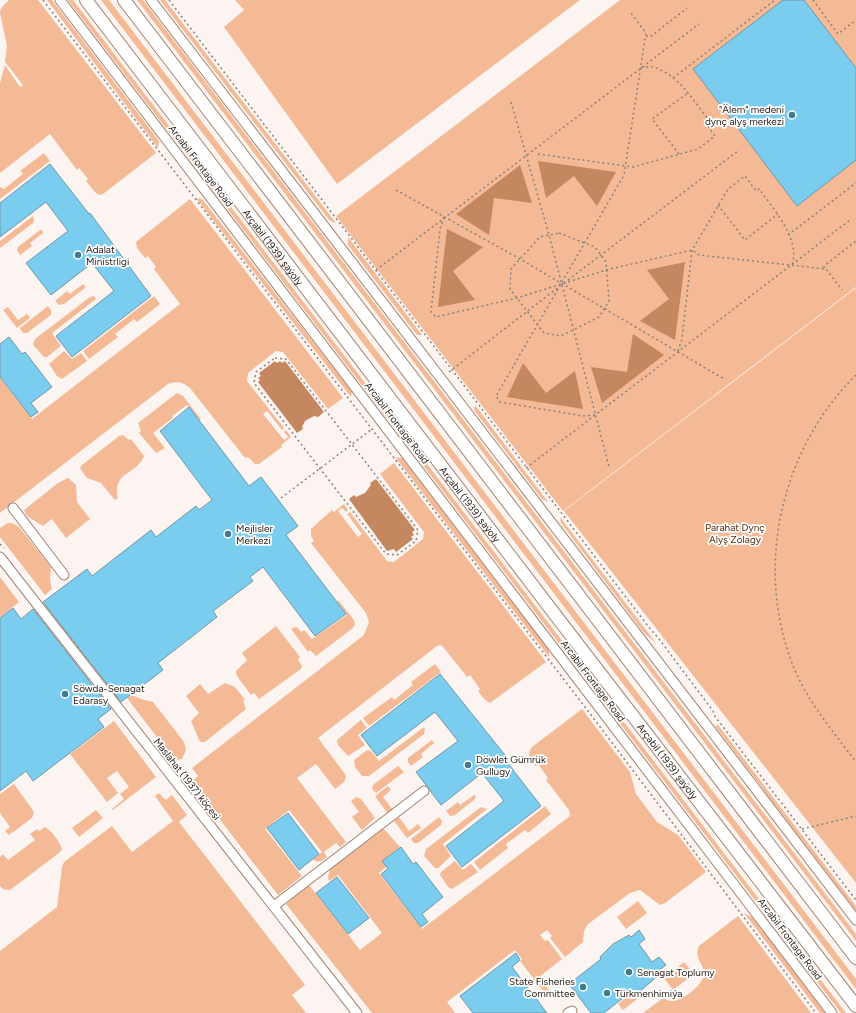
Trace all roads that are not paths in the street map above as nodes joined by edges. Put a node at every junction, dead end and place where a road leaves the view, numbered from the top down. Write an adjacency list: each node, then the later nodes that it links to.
1 (60, 0): 14 (street, Arcabil Frontage Road)
2 (86, 0): 12 (main road, Arçabil (1939) şaýoly)
3 (124, 0): 11 (main road)
4 (151, 0): 10 (street)
5 (13, 508): 7 (street)
6 (0, 557): 9 (street, Maslahat (1937) köçesi)
7 (64, 575)
8 (424, 791): 9 (street)
9 (274, 906): 13 (street, Maslahat (1937) köçesi)
10 (856, 920)
11 (856, 958)
12 (856, 1006)
13 (357, 1013)
14 (832, 1013)

